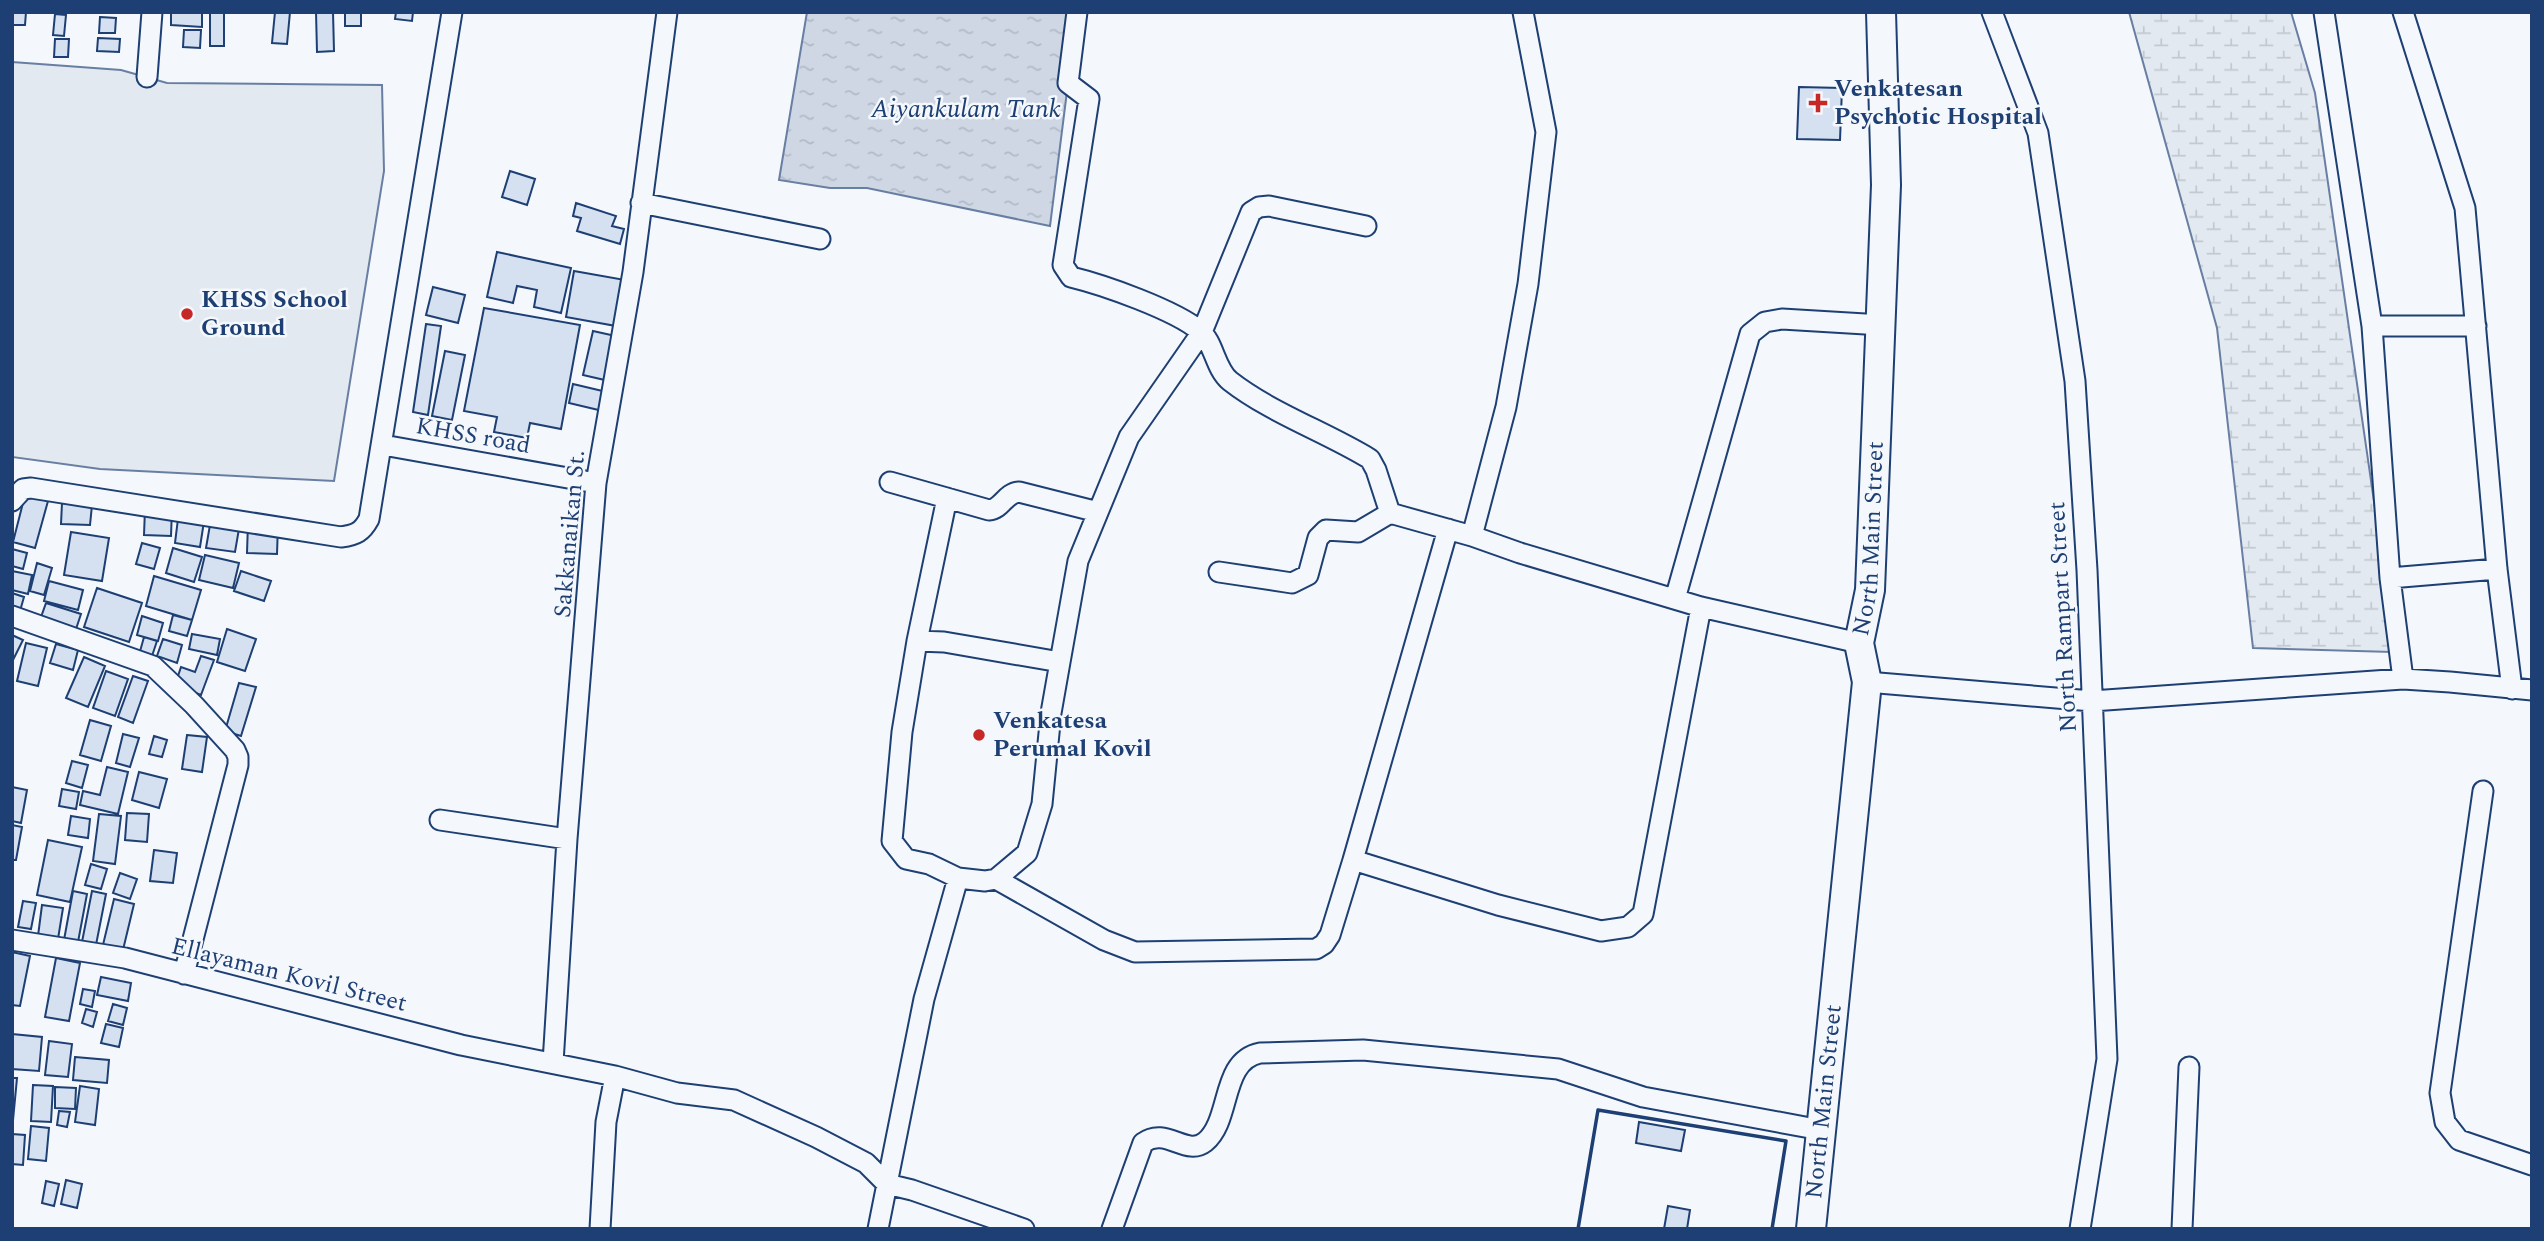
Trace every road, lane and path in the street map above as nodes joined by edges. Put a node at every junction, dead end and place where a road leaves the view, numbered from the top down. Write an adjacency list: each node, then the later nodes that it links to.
1 (152, 12): 10 (street)
2 (452, 12): 18 (street)
3 (667, 12): 11 (street, Sakkanaikan St.)
4 (1077, 12): 17 (street)
5 (1523, 12): 26 (street)
6 (1881, 12): 14 (street, North Main Street)
7 (1992, 12): 39 (street, North Rampart Street)
8 (2324, 12): 15 (street)
9 (2403, 12): 16 (street)
10 (147, 77)
11 (641, 203): 13 (street); 20 (street, Sakkanaikan St.)
12 (1366, 226): 17 (street)
13 (820, 239)
14 (1882, 325): 30 (street); 34 (street, North Main Street)
15 (2372, 326): 16 (street); 29 (street)
16 (2476, 326): 27 (street)
17 (1202, 332): 23 (street); 24 (street)
18 (383, 445): 20 (street, KHSS road); 21 (street)
19 (890, 482): 22 (street)
20 (596, 483): 42 (street, Sakkanaikan St.)
21 (16, 492)
22 (947, 498): 23 (street); 33 (street)
23 (1098, 512): 35 (street)
24 (1390, 513): 25 (street); 28 (street)
25 (1448, 529): 26 (street); 43 (street)
26 (1472, 536): 30 (street)
27 (2497, 569): 29 (street); 38 (street)
28 (1219, 572)
29 (2390, 578): 36 (street)
30 (1675, 599): 31 (street)
31 (1701, 607): 34 (street); 43 (street)
32 (12, 617): 47 (street)
33 (917, 641): 35 (street); 44 (street)
34 (1859, 643): 37 (street, North Main Street)
35 (1060, 662): 45 (street)
36 (2394, 680): 38 (street); 39 (street)
37 (1867, 682): 39 (street); 51 (street, North Main Street)
38 (2522, 690)
39 (2092, 701): 59 (street, North Rampart Street)
40 (2483, 791): 52 (street)
41 (440, 820): 42 (street)
42 (567, 839): 48 (street, Sakkanaikan St.)
43 (1353, 860): 45 (street)
44 (958, 878): 45 (street); 53 (street)
45 (996, 879)
46 (12, 940): 47 (street, Ellayaman Kovil Street)
47 (184, 974): 48 (street, Ellayaman Kovil Street)
48 (553, 1063): 50 (street, Ellayaman Kovil Street)
49 (2189, 1068): 60 (street)
50 (606, 1075): 53 (street, Ellayaman Kovil Street); 54 (street)
51 (1821, 1130): 57 (street); 58 (street, North Main Street)
52 (2532, 1165)
53 (887, 1184): 55 (street); 56 (street)
54 (600, 1229)
55 (878, 1229)
56 (1024, 1229)
57 (1112, 1229)
58 (1811, 1229)
59 (2080, 1229)
60 (2182, 1229)

